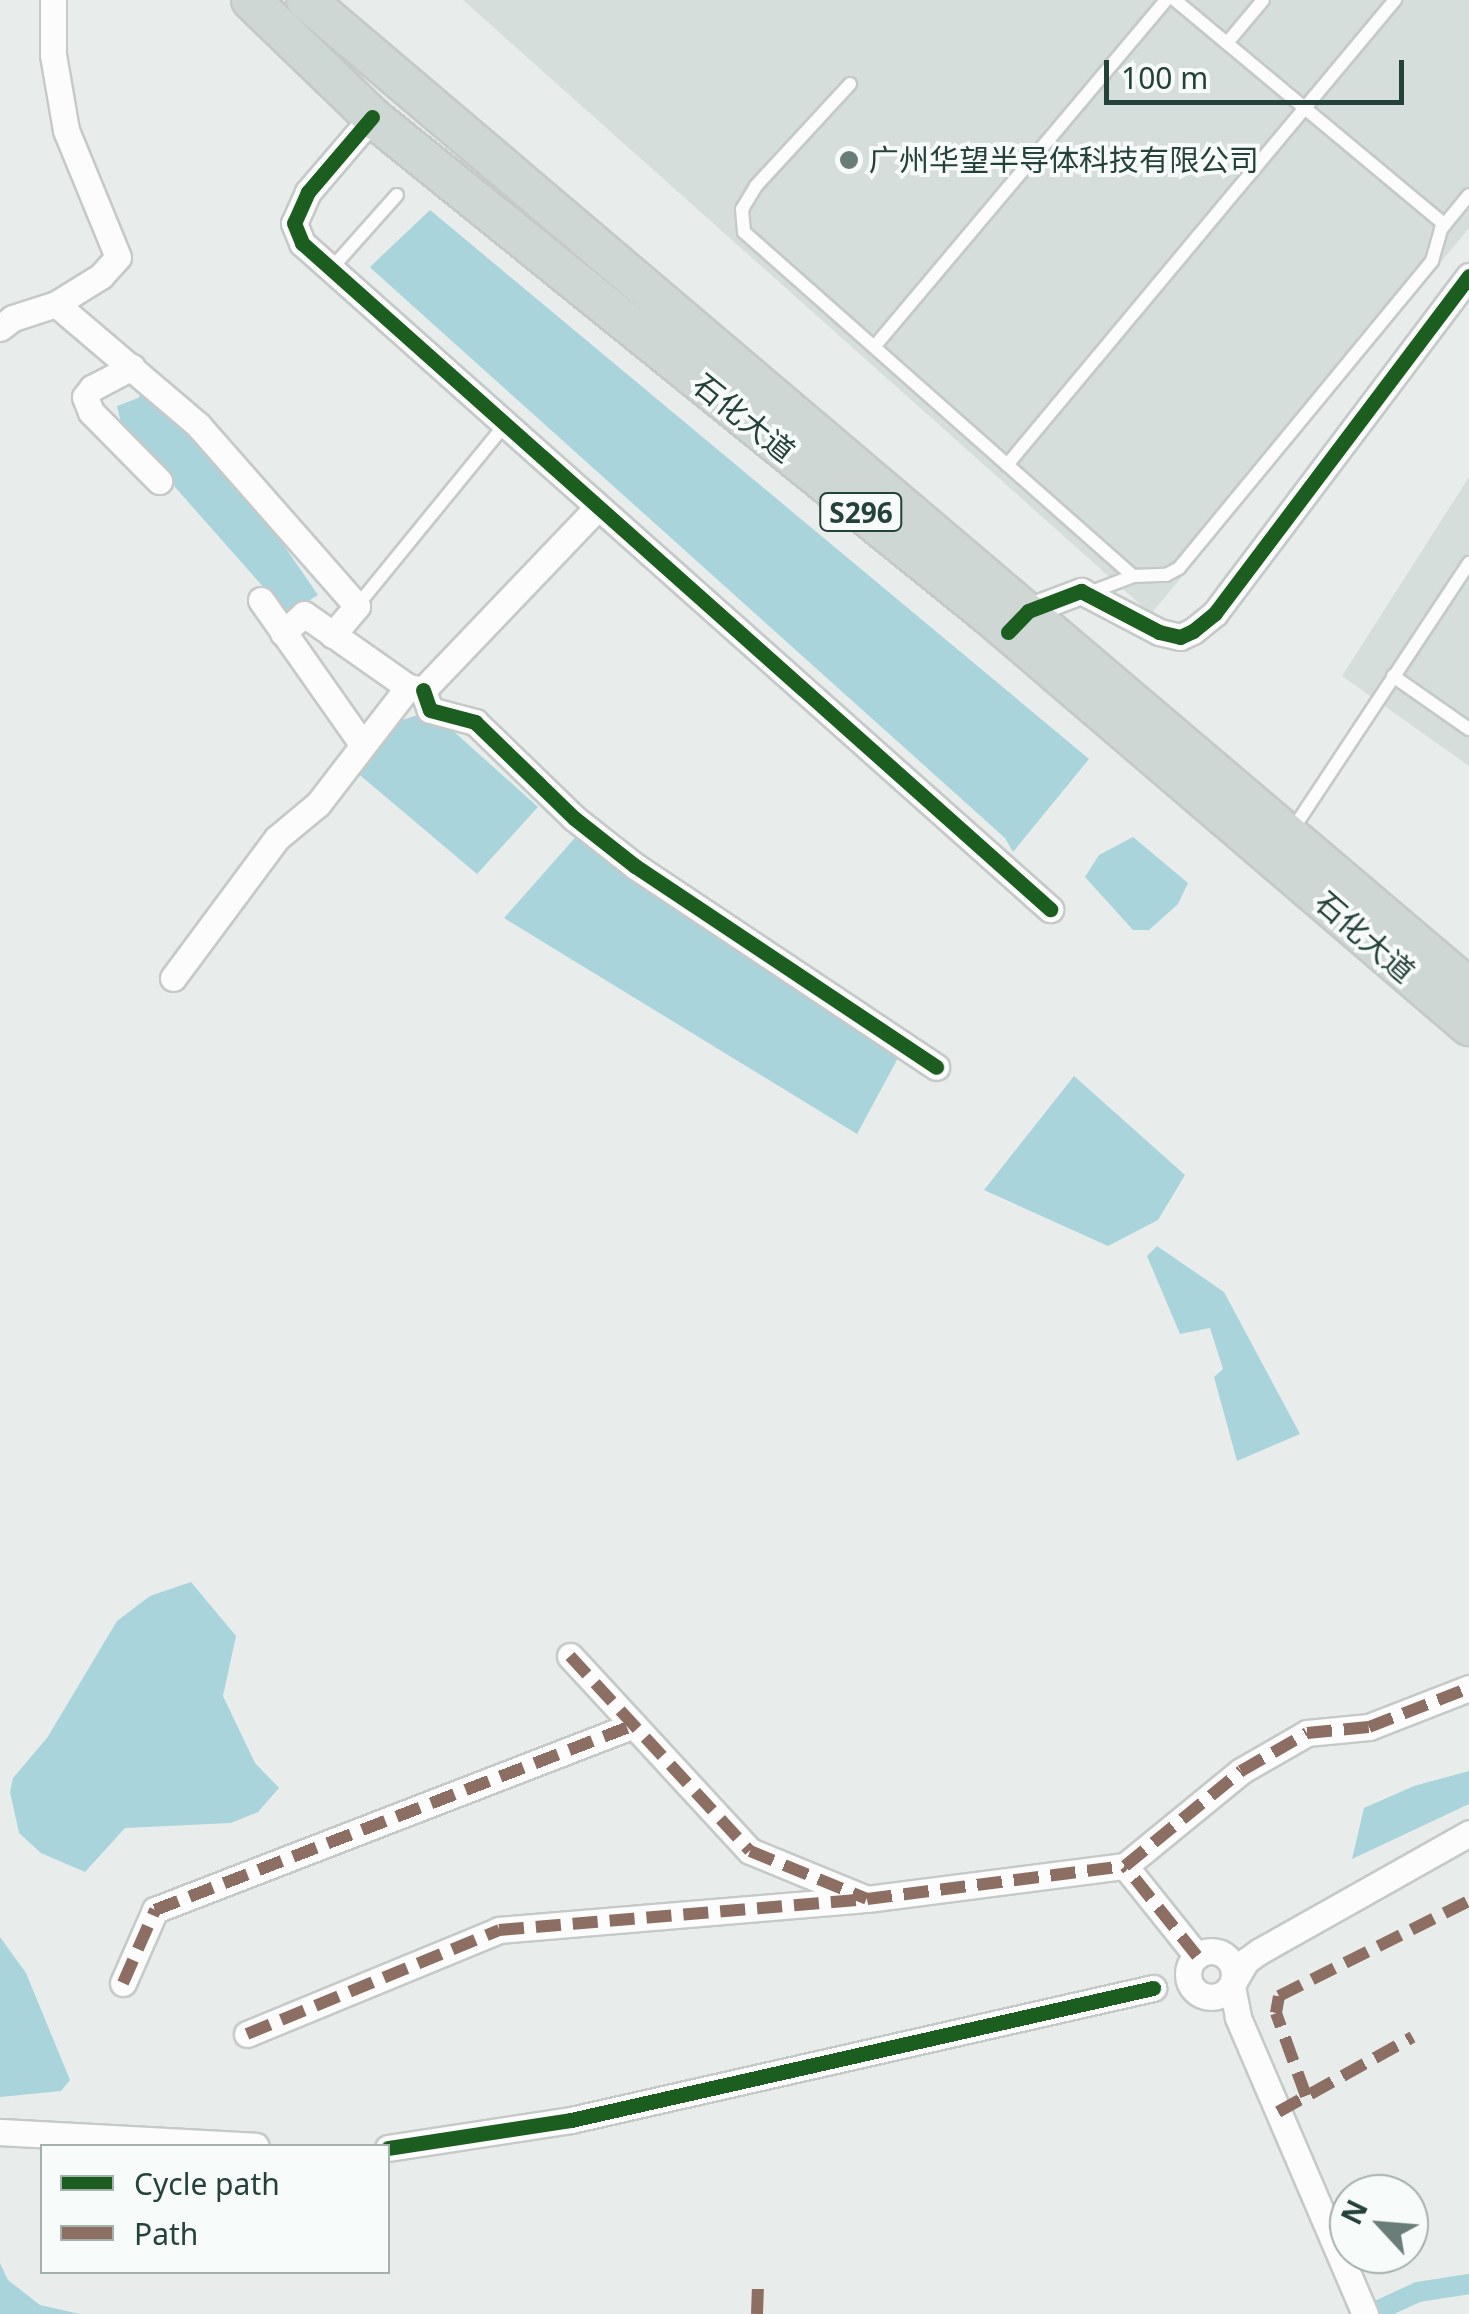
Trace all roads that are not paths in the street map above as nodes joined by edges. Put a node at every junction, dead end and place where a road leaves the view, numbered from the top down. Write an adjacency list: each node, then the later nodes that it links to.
1 (53, 0): 18 (street)
2 (251, 0): 8 (main road, 石化大道 / S296)
3 (1166, 0): 20 (lane)
4 (1175, 0): 9 (lane)
5 (1263, 0): 9 (lane)
6 (1395, 0): 11 (lane)
7 (317, 4): 8 (street); 31 (main road, 石化大道 / S296)
8 (287, 39): 12 (main road, 石化大道 / S296)
9 (1226, 43): 11 (lane)
10 (850, 84): 20 (lane)
11 (1304, 108): 15 (lane); 23 (lane)
12 (372, 117): 16 (street); 31 (main road, 石化大道 / S296)
13 (397, 195): 16 (lane)
14 (1469, 196): 15 (lane)
15 (1445, 224): 27 (lane)
16 (330, 269): 22 (street)
17 (1469, 276): 28 (street)
18 (56, 304): 19 (street); 21 (street)
19 (0, 328)
20 (874, 347): 23 (lane)
21 (132, 367): 24 (street); 30 (street)
22 (504, 426): 25 (street); 30 (lane)
23 (1007, 465): 27 (lane)
24 (159, 481)
25 (596, 509): 35 (street); 39 (street)
26 (1469, 563): 34 (lane)
27 (1133, 576): 28 (lane)
28 (1089, 593): 31 (street)
29 (260, 600): 32 (street)
30 (357, 606): 33 (street)
31 (1018, 621): 38 (main road, 石化大道 / S296); 42 (main road, 石化大道 / S296)
32 (283, 633): 33 (street); 37 (street)
33 (334, 635): 35 (street)
34 (1393, 676): 36 (lane); 38 (lane)
35 (415, 689): 37 (street); 43 (street)
36 (1469, 728)
37 (363, 745): 40 (street)
38 (1288, 835): 41 (main road, 石化大道 / S296)
39 (1050, 909)
40 (173, 978)
41 (1469, 988)
42 (1469, 1026)
43 (936, 1067)
44 (570, 1656): 46 (street)
45 (1469, 1688): 48 (street)
46 (634, 1725): 49 (street); 52 (street)
47 (1469, 1833): 50 (street)
48 (1126, 1866): 49 (street); 51 (street)
49 (867, 1899): 57 (street)
50 (1260, 1951): 51 (street); 53 (street)
51 (1202, 1956): 53 (street); 54 (street); 55 (street)
52 (123, 1984)
53 (1232, 1985): 55 (street); 56 (street)
54 (1154, 1988): 55 (street); 60 (street)
55 (1202, 1996): 56 (street)
56 (1238, 2017): 61 (street)
57 (247, 2034)
58 (0, 2132): 59 (street)
59 (219, 2144)
60 (390, 2148)
61 (1365, 2314)

